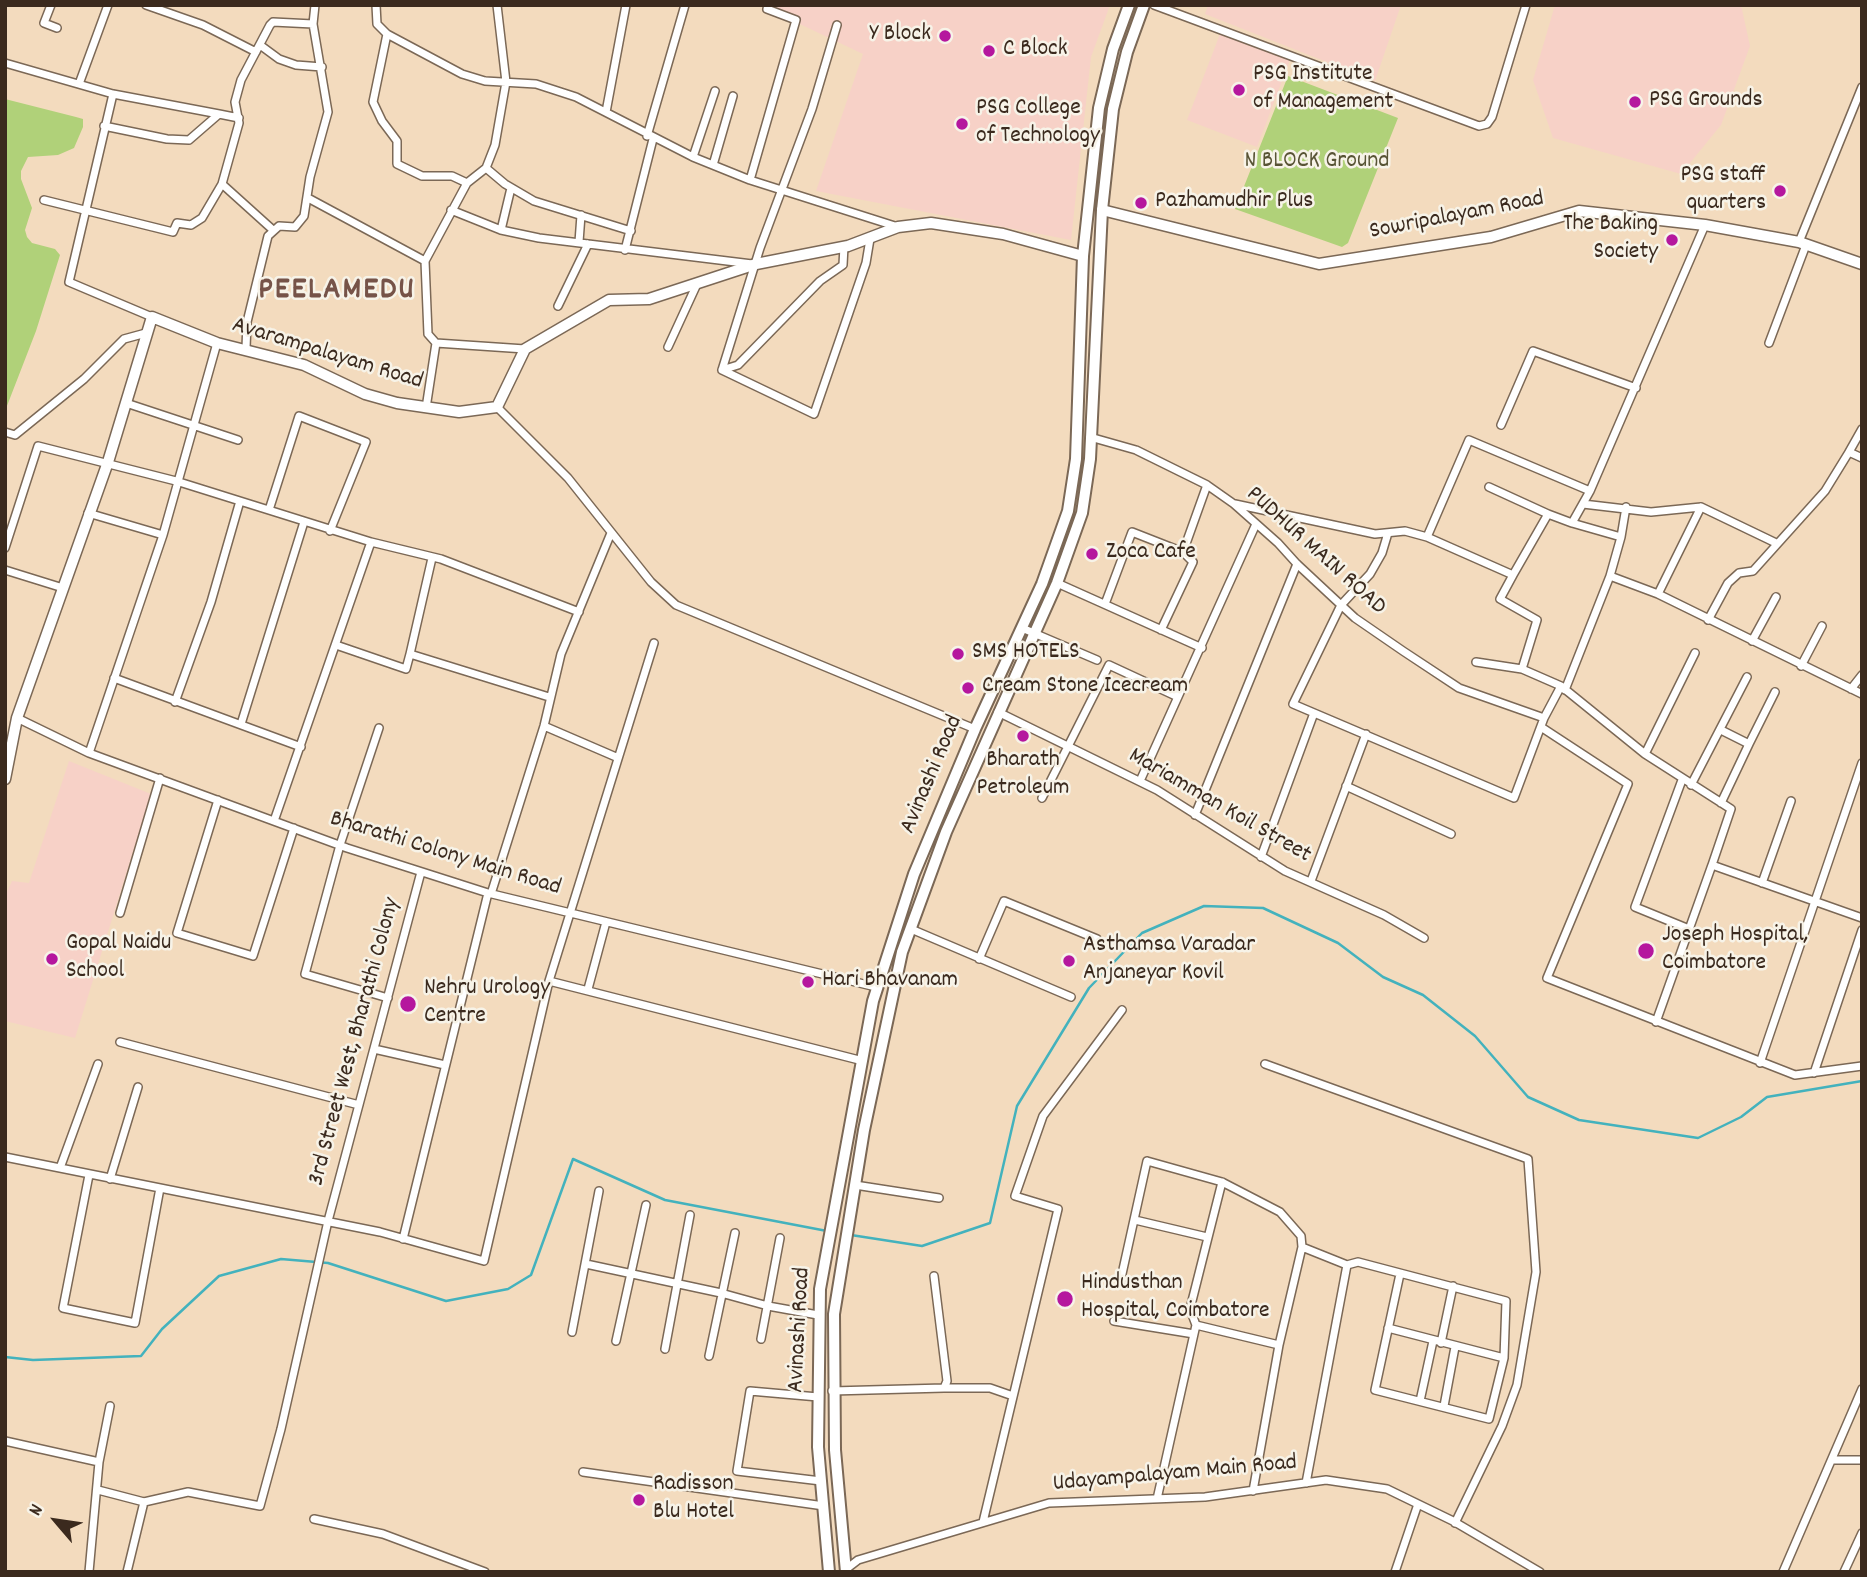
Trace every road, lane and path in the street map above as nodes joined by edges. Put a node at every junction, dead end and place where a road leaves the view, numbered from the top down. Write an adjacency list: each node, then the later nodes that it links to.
1 (51, 5): 16 (street)
2 (108, 5): 22 (street)
3 (146, 5): 18 (street)
4 (315, 5): 14 (street)
5 (376, 5): 17 (street)
6 (497, 5): 21 (street)
7 (626, 5): 27 (street)
8 (685, 5): 31 (street)
9 (768, 5): 35 (street)
10 (1129, 5): 57 (main road, Avinashi Road)
11 (1144, 5): 44 (main road, Avinashi Road)
12 (1154, 5): 13 (street)
13 (1525, 5)
14 (313, 24): 18 (street); 20 (street)
15 (837, 25): 39 (street)
16 (57, 28)
17 (387, 34): 21 (street); 36 (street)
18 (258, 48): 20 (street); 29 (street)
19 (5, 63): 22 (street)
20 (321, 67): 40 (street)
21 (506, 82): 27 (street); 34 (street)
22 (79, 84): 25 (street)
23 (1862, 87): 53 (street)
24 (715, 91): 32 (street)
25 (113, 94): 28 (street); 30 (street)
26 (733, 96): 33 (street)
27 (606, 112): 31 (street)
28 (219, 114): 29 (street); 30 (street)
29 (239, 118): 37 (street)
30 (104, 126): 42 (street)
31 (650, 138): 32 (street); 50 (street)
32 (693, 157): 33 (street)
33 (713, 165): 35 (street)
34 (486, 168): 36 (street); 38 (street)
35 (750, 180): 39 (street)
36 (467, 183): 43 (street)
37 (222, 184): 42 (street); 48 (street)
38 (511, 188): 45 (street); 49 (street)
39 (784, 191): 47 (street); 59 (street)
40 (308, 198): 48 (street); 58 (street)
41 (44, 200): 42 (street)
42 (86, 209): 63 (street)
43 (451, 210): 49 (street); 58 (street)
44 (1102, 210): 46 (street, Sowripalayam Road); 80 (main road, Avinashi Road)
45 (581, 215): 50 (street); 52 (street)
46 (1705, 225): 53 (street, Sowripalayam Road); 72 (street)
47 (898, 227): 51 (street); 57 (street)
48 (273, 230): 69 (street)
49 (501, 230): 52 (street)
50 (631, 230): 56 (street)
51 (870, 239): 55 (street); 71 (street)
52 (579, 242): 54 (street)
53 (1803, 243): 60 (street, Sowripalayam Road); 67 (street)
54 (588, 244): 56 (street); 62 (street)
55 (844, 246): 59 (street); 71 (street)
56 (625, 250): 59 (street)
57 (1083, 256): 82 (main road, Avinashi Road)
58 (425, 261): 66 (street)
59 (756, 264): 61 (street); 71 (street)
60 (1862, 264)
61 (697, 284): 68 (street); 70 (street)
62 (558, 306)
63 (152, 317): 64 (street); 65 (street, Avarampalayam Road)
64 (146, 333): 73 (street); 79 (street)
65 (217, 342): 69 (street, Avarampalayam Road); 76 (street)
66 (436, 343): 70 (street); 75 (street)
67 (1769, 343)
68 (668, 347)
69 (246, 348): 75 (street, Avarampalayam Road)
70 (525, 349): 74 (street)
71 (722, 370)
72 (1636, 388): 77 (street); 89 (street)
73 (125, 403): 76 (street); 85 (street)
74 (497, 407): 75 (street, Avarampalayam Road); 102 (street)
75 (426, 408)
76 (194, 424): 81 (street); 86 (street)
77 (1502, 425)
78 (1862, 429): 83 (street)
79 (5, 432)
80 (1090, 439): 82 (street, PUDHUR MAIN ROAD); 87 (street, PUDHUR MAIN ROAD); 116 (main road, Avinashi Road)
81 (238, 440)
82 (1076, 442): 120 (main road, Avinashi Road)
83 (1849, 452): 84 (street); 108 (street)
84 (1862, 458)
85 (108, 462): 86 (street); 96 (street); 109 (street)
86 (176, 481): 90 (street); 104 (street)
87 (1207, 485): 91 (street, PUDHUR MAIN ROAD); 110 (street)
88 (1489, 487): 97 (street)
89 (1590, 491): 92 (street); 105 (street)
90 (240, 501): 95 (street); 149 (street)
91 (1234, 504): 100 (street, PUDHUR MAIN ROAD); 103 (street)
92 (1583, 504): 93 (street); 99 (street)
93 (1626, 507): 94 (street); 106 (street)
94 (1701, 507): 108 (street); 118 (street)
95 (269, 510): 98 (street); 101 (street)
96 (88, 513): 104 (street); 117 (street)
97 (1548, 514): 99 (street); 114 (street)
98 (304, 522): 101 (street); 154 (street)
99 (1572, 523): 106 (street)
100 (1256, 524): 112 (street, PUDHUR MAIN ROAD); 133 (street)
101 (330, 531): 107 (street)
102 (611, 533): 124 (street); 157 (street)
103 (1388, 533): 105 (street); 123 (street)
104 (163, 535): 142 (street)
105 (1427, 537): 114 (street)
106 (1621, 537): 115 (street)
107 (371, 542): 111 (street); 132 (street)
108 (1776, 542): 125 (street)
109 (5, 548)
110 (1183, 552): 122 (street); 128 (street)
111 (432, 558): 124 (street); 135 (street)
112 (1297, 564): 123 (street, PUDHUR MAIN ROAD); 177 (street)
113 (5, 570): 117 (street)
114 (1513, 575): 139 (street)
115 (1610, 576): 118 (street); 143 (street)
116 (1057, 583): 121 (main road, Avinashi Road); 122 (street)
117 (63, 588): 152 (street)
118 (1658, 594): 125 (street)
119 (1776, 597): 130 (street)
120 (1035, 598): 121 (main road); 127 (main road, Avinashi Road)
121 (1048, 602): 129 (main road, Avinashi Road)
122 (1105, 604): 128 (street)
123 (1341, 605): 151 (street); 153 (street, PUDHUR MAIN ROAD)
124 (579, 612): 148 (street)
125 (1708, 620): 130 (street)
126 (1822, 626): 138 (street)
127 (1022, 628): 129 (street); 157 (main road, Avinashi Road)
128 (1161, 631): 133 (street)
129 (1035, 632): 136 (street); 150 (main road, Avinashi Road)
130 (1752, 641): 138 (street)
131 (654, 643): 165 (street)
132 (336, 645): 135 (street); 161 (street)
133 (1202, 648): 147 (street)
134 (1695, 653): 164 (street)
135 (410, 654): 148 (street)
136 (1097, 660)
137 (1476, 662): 139 (street)
138 (1801, 666): 144 (street)
139 (1522, 669): 143 (street)
140 (1862, 675): 144 (street)
141 (1747, 677): 158 (street)
142 (114, 678): 149 (street); 163 (street)
143 (1563, 688): 153 (street); 164 (street)
144 (1851, 689): 146 (street)
145 (1775, 692): 160 (street)
146 (1862, 694)
147 (1178, 697): 162 (street); 170 (street)
148 (549, 698): 155 (street)
149 (175, 702): 154 (street)
150 (998, 712): 162 (street, Mariamman Koil Street); 193 (main road, Avinashi Road)
151 (1314, 713): 159 (street); 182 (street)
152 (12, 720): 163 (street, Bharathi Colony Main Road); 168 (street)
153 (1542, 723): 159 (street); 205 (street, PUDHUR MAIN ROAD)
154 (241, 724): 161 (street)
155 (544, 726): 165 (street); 187 (street)
156 (379, 728): 181 (street)
157 (975, 729): 200 (main road, Avinashi Road)
158 (1721, 730): 160 (street); 171 (street)
159 (1366, 734): 172 (street)
160 (1749, 744): 176 (street)
161 (301, 747): 178 (street)
162 (1068, 747): 170 (street, Mariamman Koil Street); 173 (street)
163 (89, 753): 167 (street, Bharathi Colony Main Road)
164 (1645, 754): 169 (street)
165 (616, 757): 189 (street)
166 (1862, 763): 188 (street)
167 (160, 778): 174 (street, Bharathi Colony Main Road); 190 (street)
168 (5, 779)
169 (1682, 780): 171 (street); 194 (street)
170 (1140, 781): 177 (street, Mariamman Koil Street)
171 (1691, 785): 176 (street)
172 (1346, 786): 180 (street); 185 (street)
173 (1042, 798)
174 (219, 800): 178 (street, Bharathi Colony Main Road); 179 (street)
175 (1791, 801): 186 (street)
176 (1721, 803): 183 (street)
177 (1195, 814): 182 (street, Mariamman Koil Street)
178 (274, 821): 179 (street, Bharathi Colony Main Road)
179 (294, 828): 181 (street, Bharathi Colony Main Road)
180 (1451, 834)
181 (340, 845): 184 (street, Bharathi Colony Main Road); 203 (street)
182 (1261, 857): 185 (street, Mariamman Koil Street)
183 (1712, 865): 186 (street); 194 (street)
184 (421, 872): 187 (street, Bharathi Colony Main Road); 203 (street, 3rd Street West, Bharathi Colony)
185 (1311, 881): 196 (street, Mariamman Koil Street)
186 (1762, 883): 188 (street)
187 (489, 893): 189 (street, Bharathi Colony Main Road); 212 (street)
188 (1815, 901): 191 (street); 209 (street)
189 (570, 912): 192 (street, Bharathi Colony Main Road); 199 (street)
190 (120, 914)
191 (1862, 918)
192 (606, 922): 200 (street, Bharathi Colony Main Road); 201 (street)
193 (911, 929): 198 (street); 222 (main road, Avinashi Road)
194 (1689, 929): 205 (street)
195 (1862, 930): 214 (street)
196 (1424, 937)
197 (1097, 939): 198 (street)
198 (979, 959): 202 (street)
199 (549, 981): 201 (street); 233 (street)
200 (876, 987): 208 (main road, Avinashi Road)
201 (588, 989): 208 (street)
202 (1070, 996)
203 (388, 998): 207 (street, 3rd Street West, Bharathi Colony)
204 (1122, 1010): 261 (street)
205 (1656, 1021): 209 (street)
206 (120, 1042): 216 (street)
207 (374, 1049): 212 (street); 216 (street, 3rd Street West, Bharathi Colony)
208 (863, 1061): 245 (main road, Avinashi Road)
209 (1760, 1063): 214 (street)
210 (98, 1064): 218 (street)
211 (1265, 1064): 281 (street)
212 (445, 1065): 233 (street)
213 (1862, 1066): 214 (street)
214 (1814, 1073)
215 (138, 1087): 220 (street)
216 (359, 1105): 229 (street, 3rd Street West, Bharathi Colony)
217 (5, 1157): 218 (street)
218 (60, 1168): 219 (street)
219 (89, 1175): 220 (street); 223 (street)
220 (110, 1179): 223 (street)
221 (1222, 1182): 228 (street); 231 (street); 234 (street)
222 (855, 1185): 225 (street); 260 (main road, Avinashi Road)
223 (160, 1188): 229 (street)
224 (599, 1191): 235 (street)
225 (939, 1198)
226 (646, 1205): 237 (street)
227 (690, 1215): 241 (street)
228 (1135, 1220): 231 (street); 240 (street)
229 (328, 1221): 233 (street); 276 (street, 3rd Street West, Bharathi Colony)
230 (735, 1233): 243 (street)
231 (1207, 1237): 248 (street)
232 (780, 1238): 244 (street)
233 (403, 1239)
234 (1301, 1247): 236 (street); 253 (street)
235 (586, 1264): 237 (street); 249 (street)
236 (1347, 1265): 238 (street); 272 (street)
237 (632, 1274): 241 (street); 251 (street)
238 (1400, 1274): 242 (street); 247 (street)
239 (934, 1276): 258 (street)
240 (1121, 1283)
241 (677, 1284): 243 (street); 255 (street)
242 (1453, 1286): 252 (street); 257 (street)
243 (721, 1293): 244 (street); 256 (street)
244 (768, 1306): 245 (street); 250 (street)
245 (818, 1315): 262 (main road, Avinashi Road)
246 (1114, 1321): 248 (street)
247 (1388, 1328): 252 (street); 263 (street)
248 (1195, 1329): 253 (street); 275 (street)
249 (572, 1332)
250 (761, 1339)
251 (616, 1341)
252 (1437, 1342): 254 (street); 263 (street)
253 (1279, 1345): 274 (street)
254 (1455, 1347): 257 (street); 265 (street)
255 (665, 1349)
256 (709, 1356)
257 (1504, 1358): 265 (street)
258 (944, 1388): 260 (street); 261 (street)
259 (1862, 1389): 267 (street)
260 (832, 1391): 283 (main road, Avinashi Road)
261 (1013, 1396): 280 (street)
262 (818, 1397): 271 (main road, Avinashi Road); 271 (street)
263 (1420, 1401): 265 (street)
264 (110, 1406): 269 (street)
265 (1444, 1406)
266 (5, 1441): 269 (street)
267 (1832, 1460): 268 (street); 290 (street)
268 (1862, 1460)
269 (99, 1462): 273 (street)
270 (583, 1472): 278 (street)
271 (821, 1481): 278 (main road, Avinashi Road)
272 (1306, 1483): 274 (street, Udayampalayam Main Road); 277 (street, Udayampalayam Main Road)
273 (98, 1490): 276 (street); 284 (street)
274 (1253, 1491): 275 (street, Udayampalayam Main Road)
275 (1157, 1499): 280 (street, Udayampalayam Main Road)
276 (144, 1502): 285 (street)
277 (1418, 1504): 281 (street, Udayampalayam Main Road); 288 (street)
278 (824, 1506): 287 (main road, Avinashi Road)
279 (314, 1519): 286 (street)
280 (983, 1522): 283 (street, Udayampalayam Main Road)
281 (1455, 1522): 289 (street, Udayampalayam Main Road)
282 (1862, 1533): 291 (street)
283 (846, 1571)
284 (89, 1572)
285 (127, 1572)
286 (485, 1572)
287 (829, 1572)
288 (1395, 1572)
289 (1540, 1572)
290 (1783, 1572)
291 (1844, 1572)

